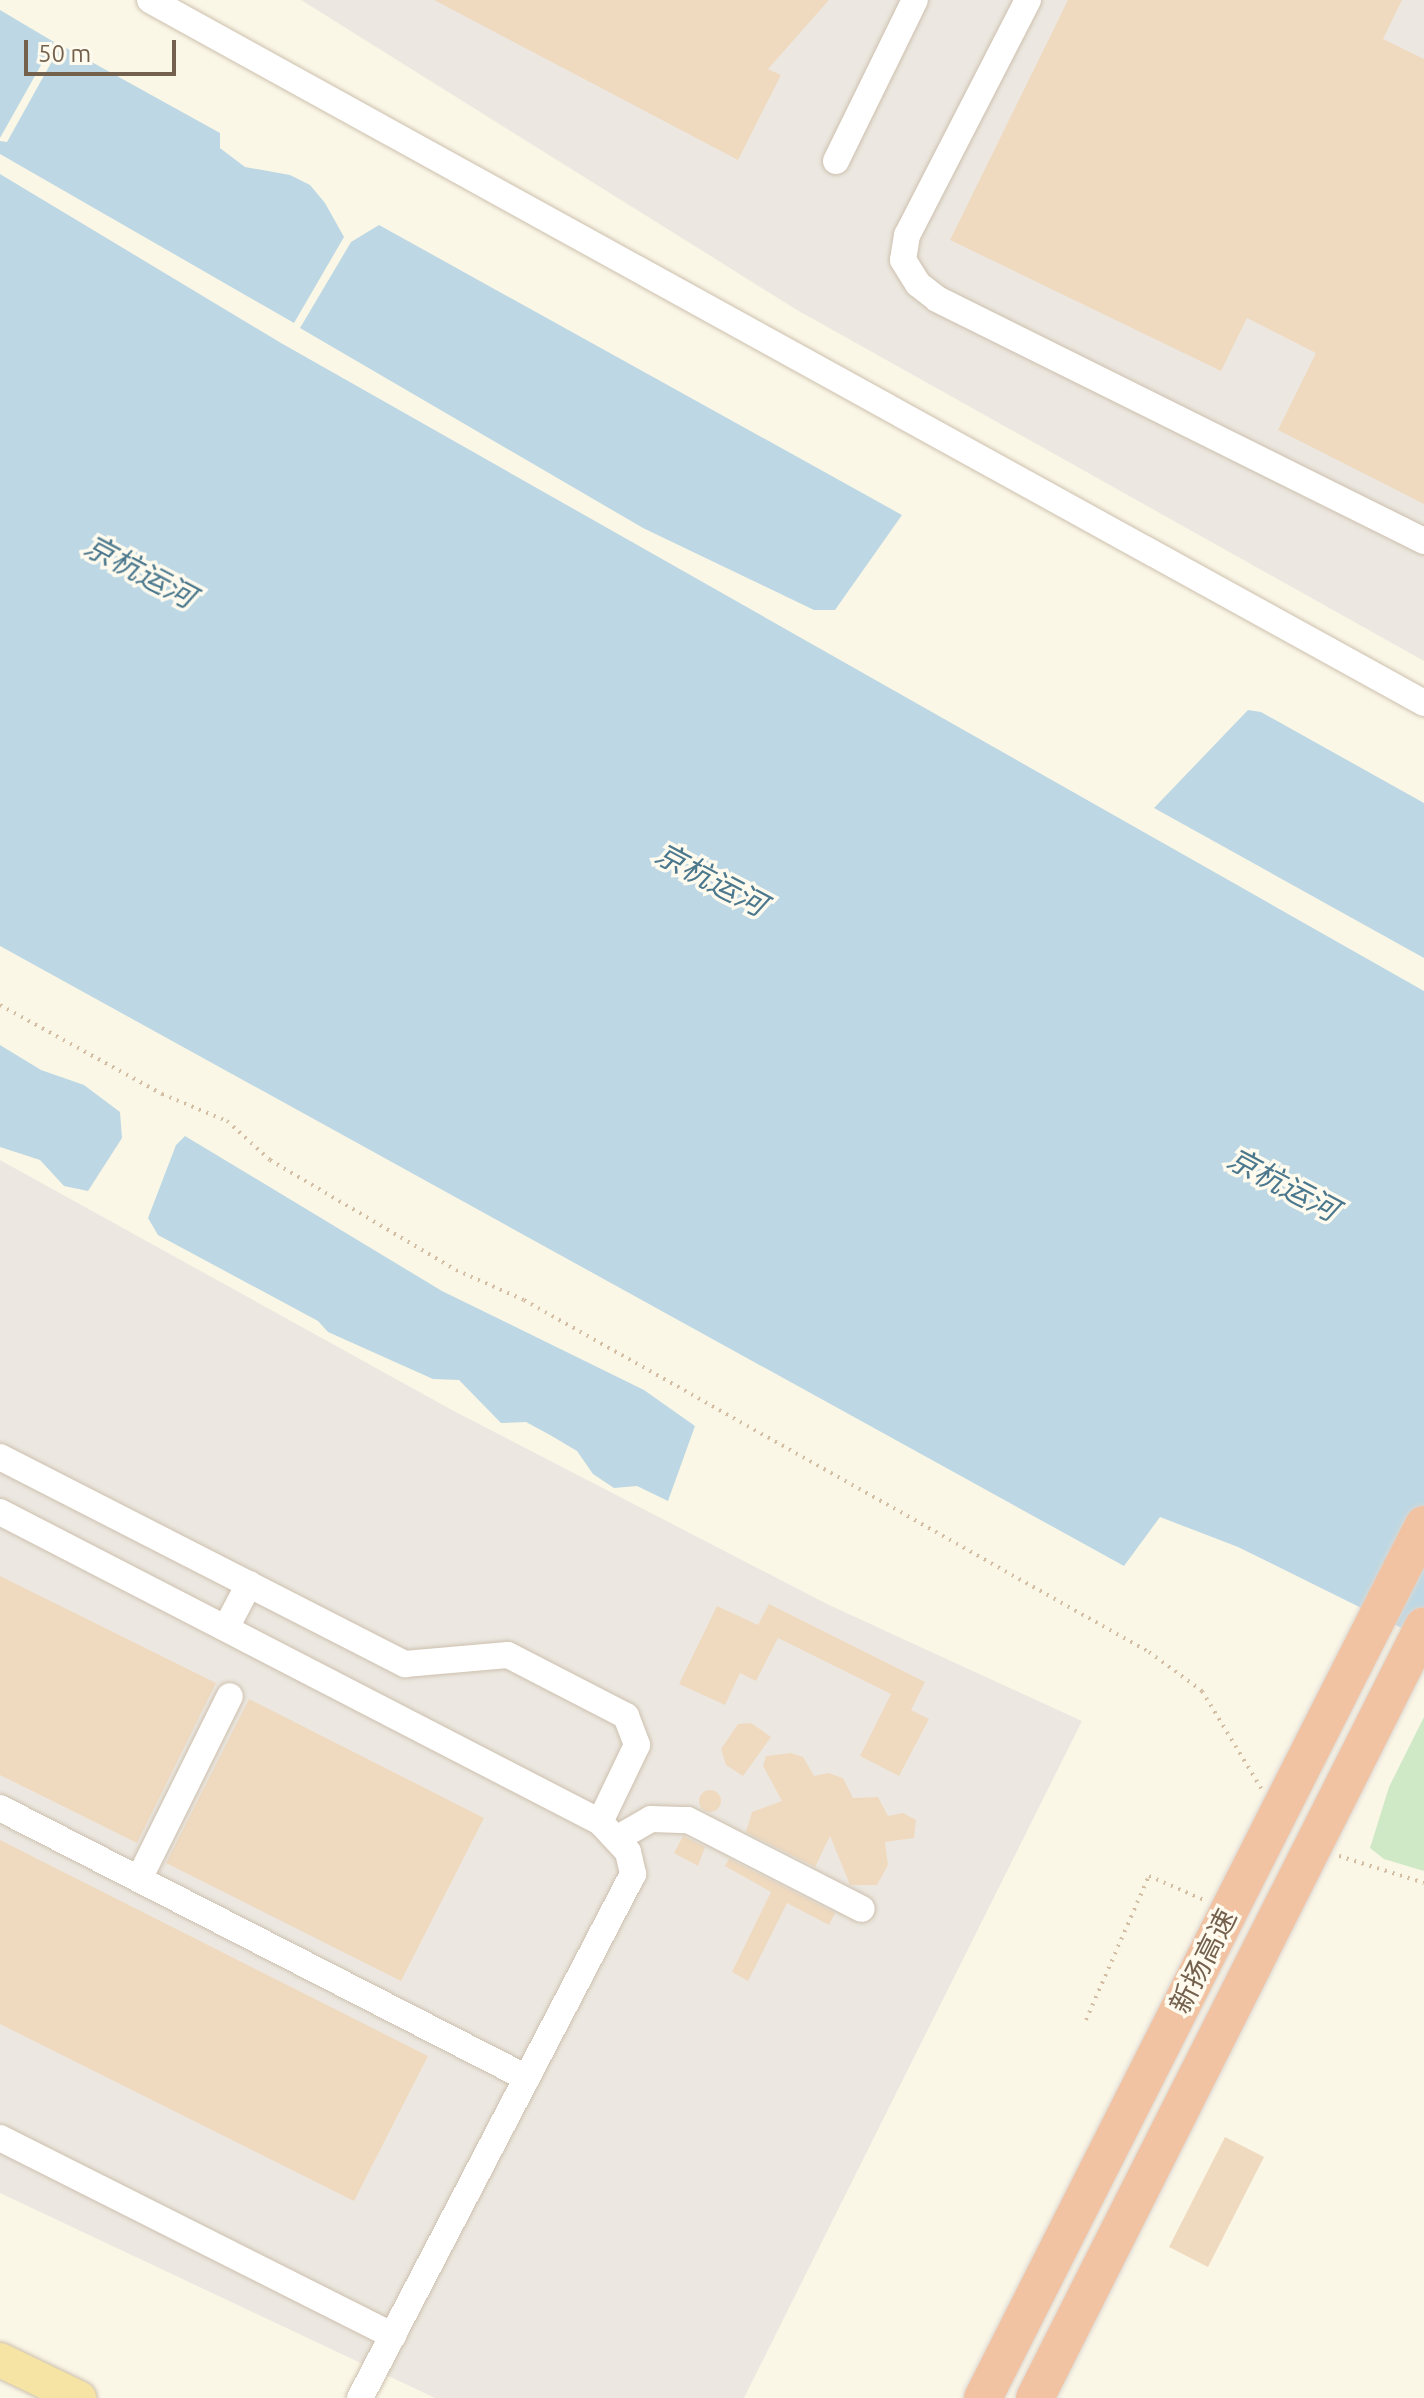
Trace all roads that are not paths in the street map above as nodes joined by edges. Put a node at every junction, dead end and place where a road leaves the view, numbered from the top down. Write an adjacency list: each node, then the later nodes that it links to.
1 (150, 0): 6 (street)
2 (915, 0): 4 (street)
3 (1028, 0): 5 (street)
4 (836, 161)
5 (1424, 541)
6 (1424, 703)
7 (0, 1457): 10 (street)
8 (0, 1512): 12 (street)
9 (1424, 1525): 24 (highway, 新扬高速, bridge)
10 (249, 1584): 12 (street); 15 (street)
11 (1424, 1626): 25 (highway, 新扬高速, bridge)
12 (226, 1628): 15 (street)
13 (230, 1696): 16 (street)
14 (0, 1808): 16 (street)
15 (609, 1830): 17 (street); 18 (street)
16 (139, 1879): 18 (street)
17 (862, 1909)
18 (527, 2078): 20 (street)
19 (0, 2138): 20 (street)
20 (393, 2336): 23 (street)
21 (0, 2360): 22 (main road)
22 (79, 2398)
23 (360, 2398)
24 (983, 2398)
25 (1035, 2398)

